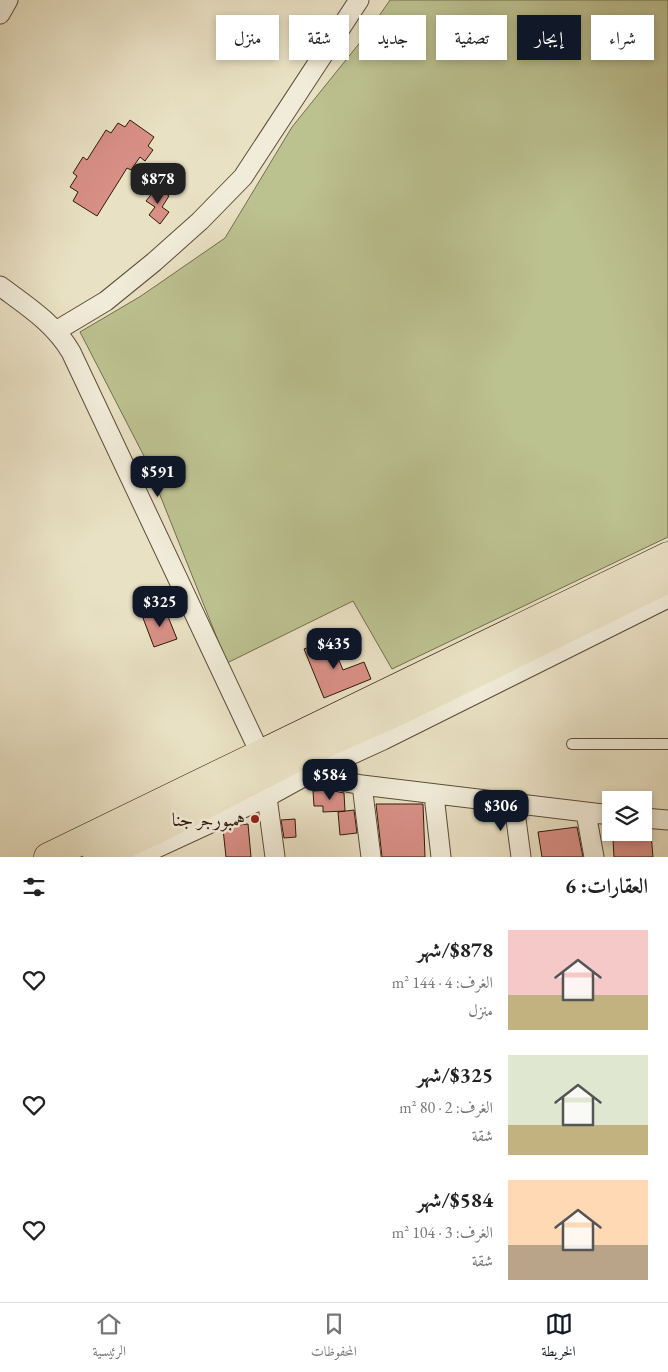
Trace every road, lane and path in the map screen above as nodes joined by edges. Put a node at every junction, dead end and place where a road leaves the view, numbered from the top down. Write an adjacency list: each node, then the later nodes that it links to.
1 (8, 0): 3 (street)
2 (359, 0): 5 (street)
3 (0, 14)
4 (0, 286): 5 (street)
5 (56, 331): 10 (street)
6 (667, 563): 10 (main road); 11 (main road)
7 (668, 598): 11 (street)
8 (572, 744): 9 (lane)
9 (668, 744)
10 (260, 753): 21 (main road)
11 (302, 767): 12 (street); 14 (street); 22 (main road)
12 (362, 786): 13 (street); 25 (street)
13 (434, 795): 15 (street); 26 (street)
14 (267, 797): 20 (street); 24 (street)
15 (514, 804): 16 (street); 27 (street)
16 (586, 813): 17 (street); 28 (street)
17 (602, 814)
18 (652, 819): 19 (street)
19 (668, 820)
20 (164, 851): 23 (street)
21 (48, 857)
22 (97, 857)
23 (137, 857)
24 (275, 857)
25 (371, 857)
26 (441, 857)
27 (521, 857)
28 (594, 857)

